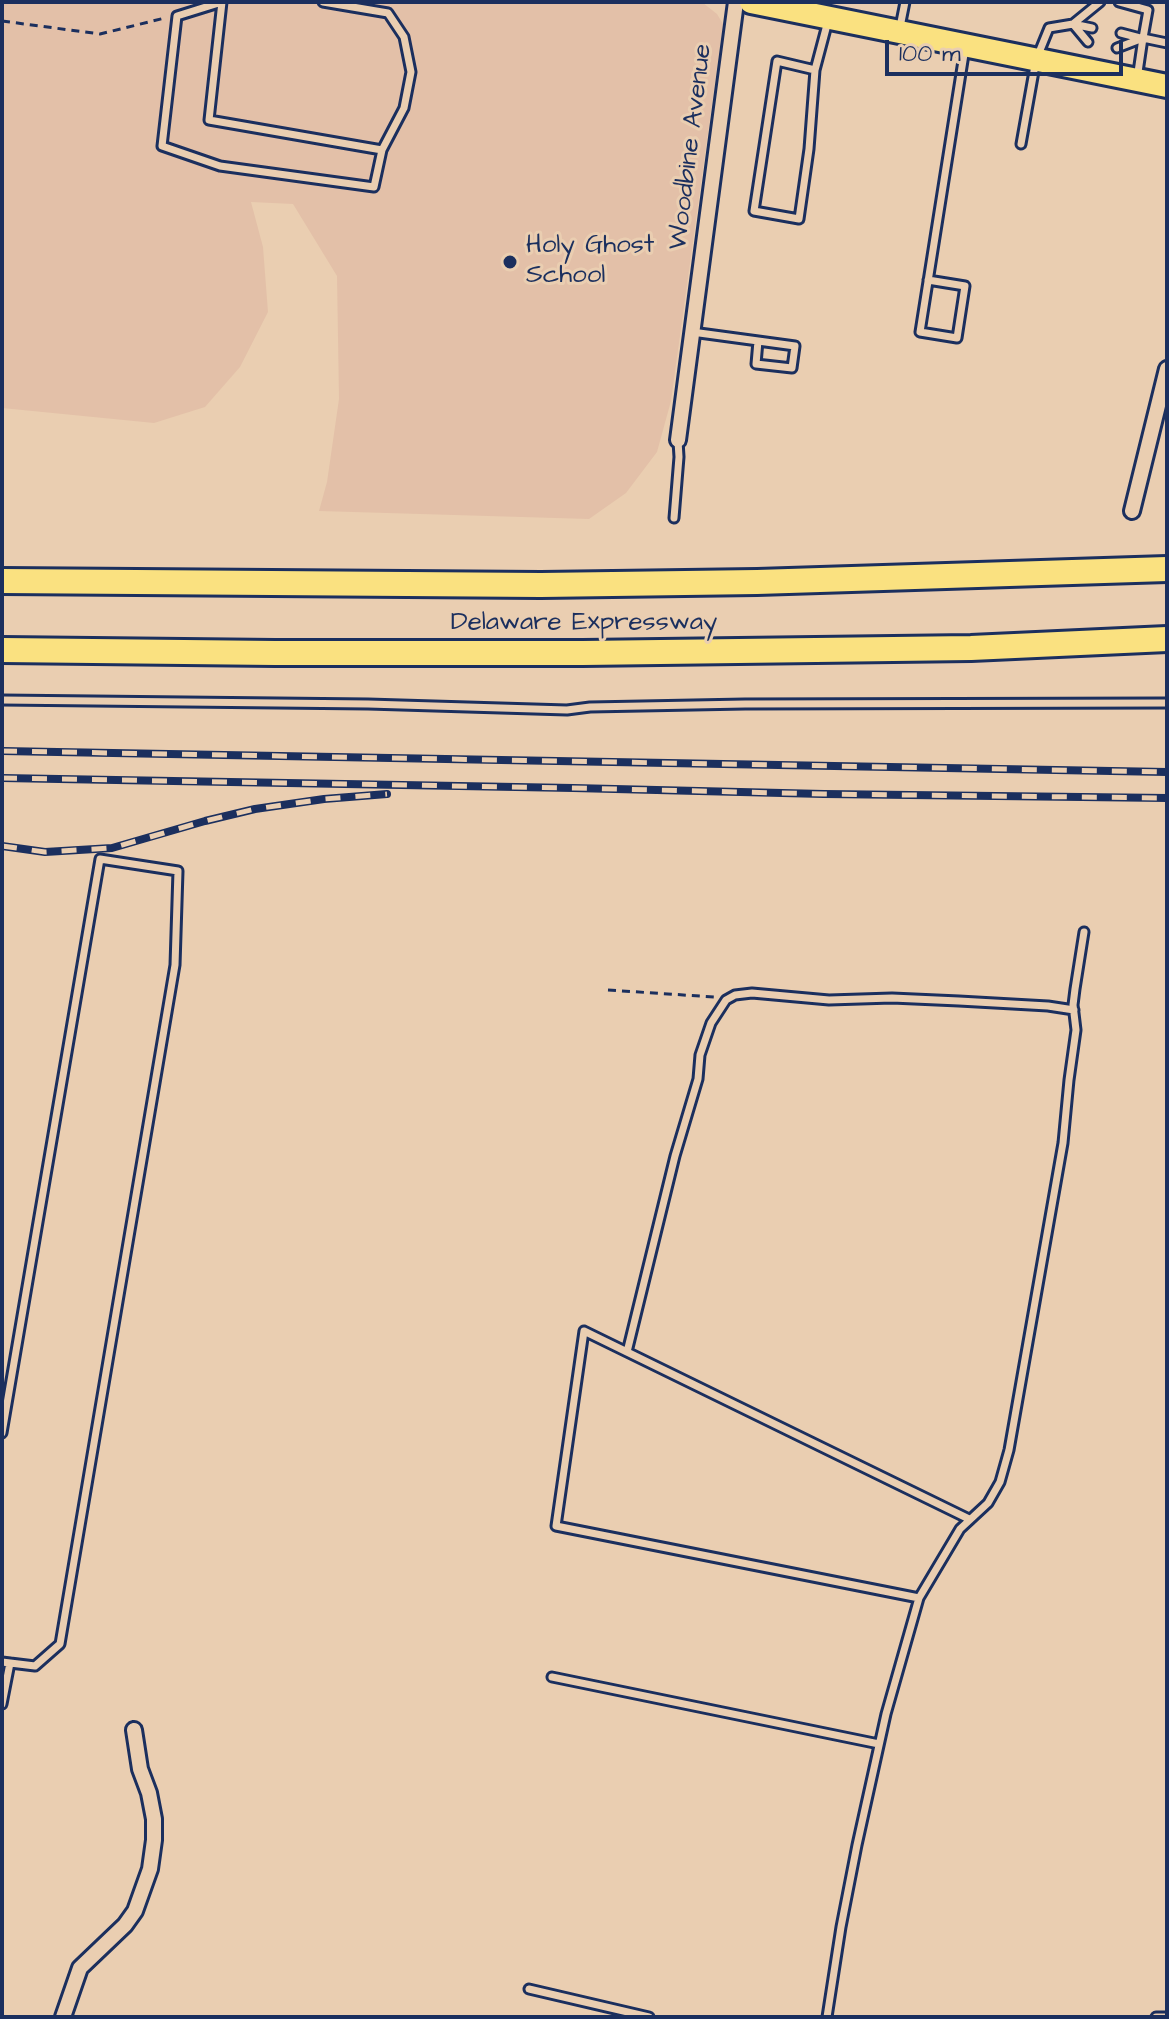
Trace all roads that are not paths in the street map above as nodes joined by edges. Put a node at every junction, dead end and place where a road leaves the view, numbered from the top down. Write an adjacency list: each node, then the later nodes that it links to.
1 (222, 2): 24 (lane); 24 (lane)
2 (323, 2): 24 (lane)
3 (736, 2): 26 (street, Woodbine Avenue)
4 (751, 2): 8 (main road)
5 (905, 2): 12 (lane)
6 (1100, 2): 10 (lane)
7 (1119, 2): 14 (lane)
8 (786, 6): 9 (main road)
9 (828, 19): 12 (main road); 20 (lane)
10 (1073, 24): 11 (lane); 15 (lane); 19 (lane)
11 (1092, 28)
12 (899, 33): 17 (main road)
13 (1121, 33): 14 (lane)
14 (1143, 38): 16 (lane); 18 (lane); 21 (lane)
15 (1088, 42)
16 (1167, 43)
17 (966, 46): 19 (main road); 25 (lane)
18 (1117, 48)
19 (1036, 60): 21 (main road); 23 (lane)
20 (815, 70): 20 (lane)
21 (1137, 80): 22 (main road)
22 (1167, 86)
23 (1021, 144)
24 (382, 150)
25 (928, 280): 25 (lane)
26 (692, 332): 27 (lane); 29 (street, Woodbine Avenue)
27 (758, 341): 27 (lane)
28 (1167, 369): 30 (street)
29 (678, 440): 31 (lane)
30 (1132, 511)
31 (674, 518)
32 (1167, 569): 33 (highway, Delaware Expressway)
33 (2, 581)
34 (1167, 639): 35 (highway, Delaware Expressway)
35 (2, 650)
36 (2, 700): 37 (lane)
37 (1167, 703)
38 (1084, 932): 39 (lane)
39 (1074, 1010): 40 (lane); 42 (lane)
40 (627, 1352): 42 (lane); 43 (lane)
41 (2, 1433): 44 (lane)
42 (969, 1519): 43 (lane)
43 (919, 1598): 48 (lane)
44 (6, 1662): 46 (lane)
45 (552, 1677): 48 (lane)
46 (2, 1704)
47 (134, 1730): 50 (street)
48 (879, 1744): 52 (lane)
49 (529, 1989): 51 (lane)
50 (63, 2017)
51 (649, 2017)
52 (827, 2017)
53 (1156, 2017): 54 (lane)
54 (1167, 2017)

